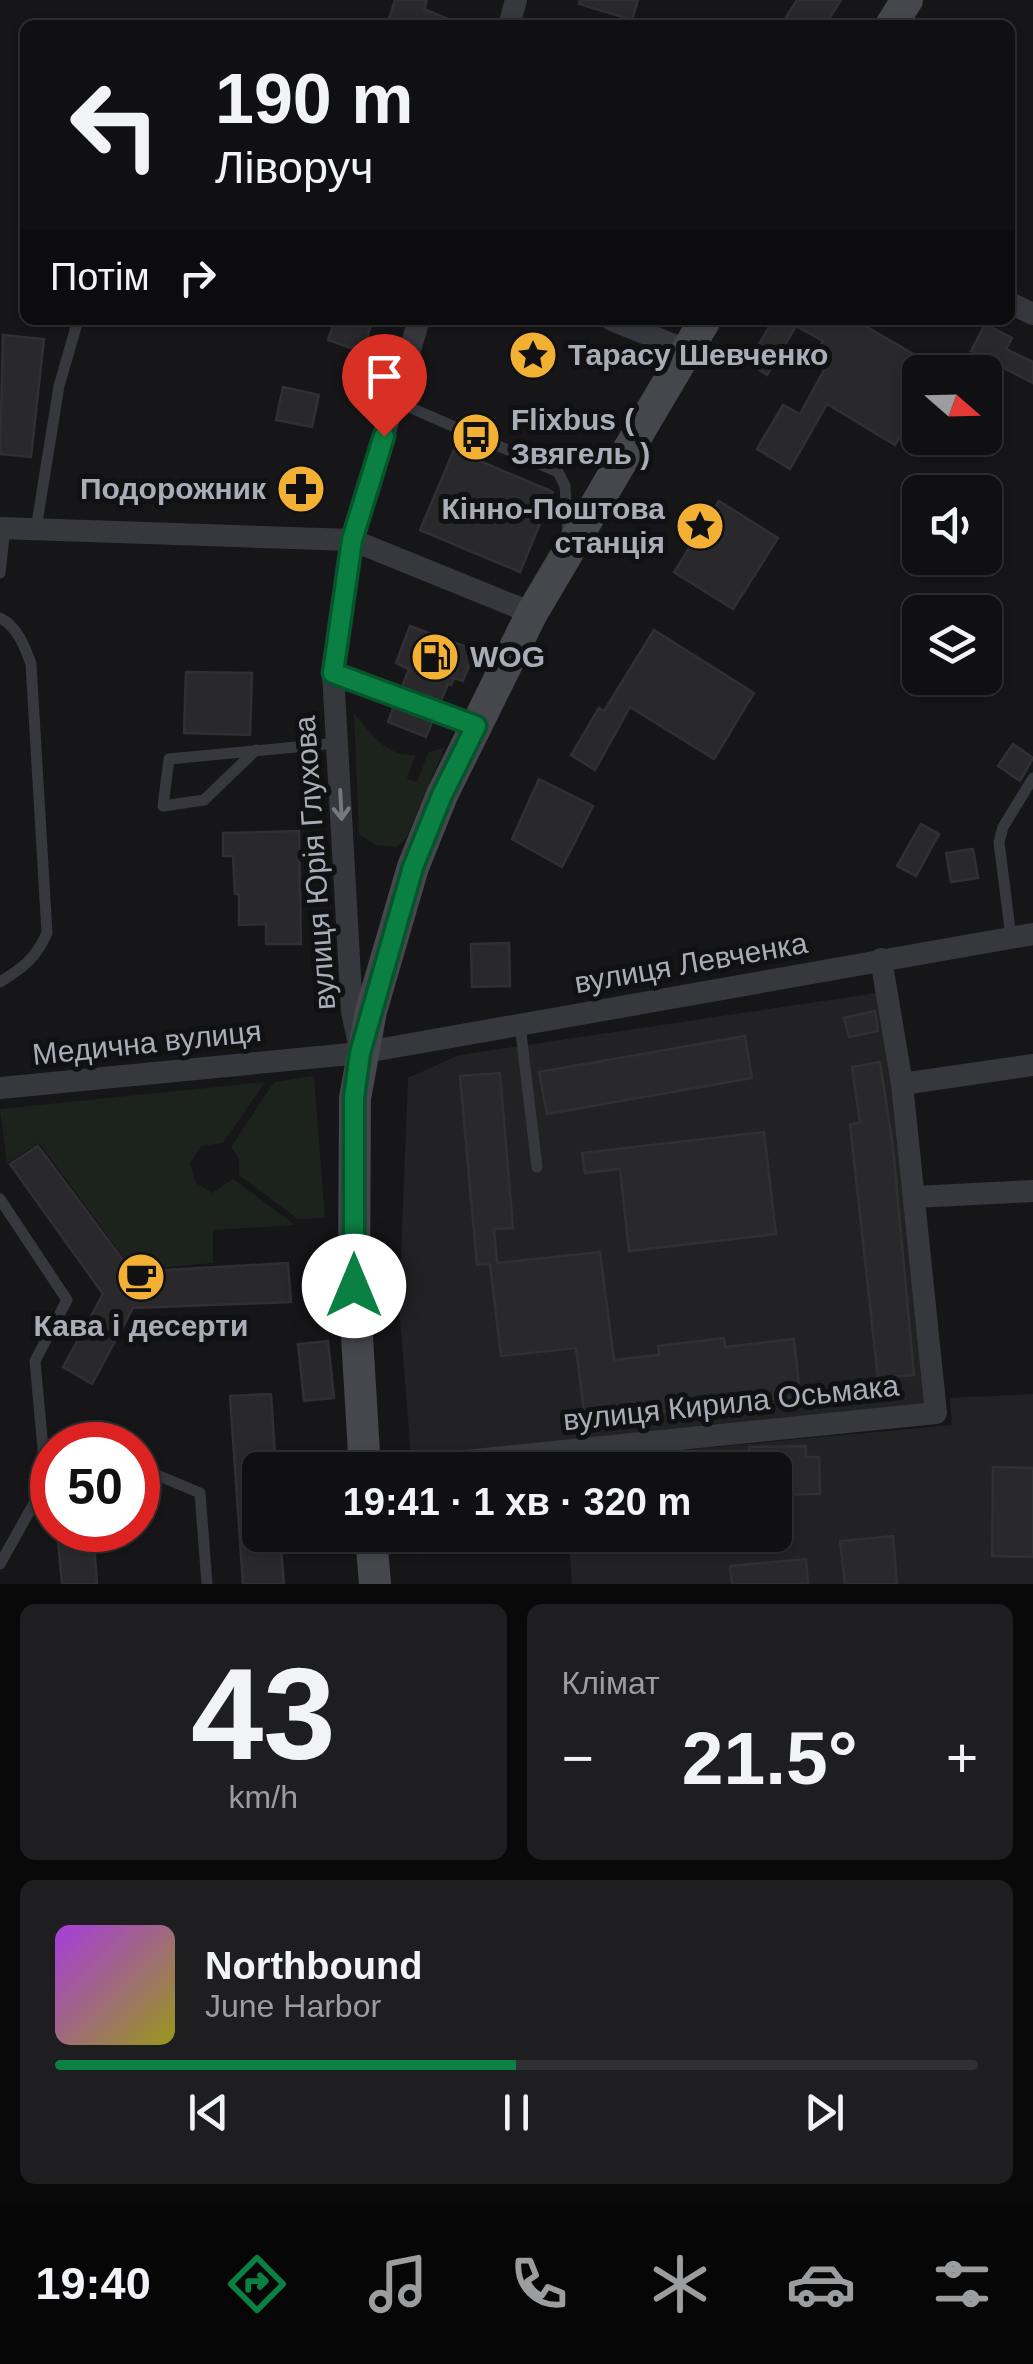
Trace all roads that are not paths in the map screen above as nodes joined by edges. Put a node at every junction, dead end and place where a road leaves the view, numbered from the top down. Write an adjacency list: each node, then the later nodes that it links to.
1 (77, 325): 8 (lane)
2 (418, 325): 6 (street, вулиця Юрія Глухова)
3 (624, 325): 5 (street)
4 (703, 325): 5 (main road)
5 (686, 350): 10 (main road)
6 (395, 402): 9 (street, вулиця Юрія Глухова); 10 (lane)
7 (3, 528): 8 (street); 11 (lane)
8 (36, 529): 9 (street)
9 (352, 540): 12 (street); 14 (street, вулиця Юрія Глухова)
10 (570, 548): 12 (main road)
11 (0, 573)
12 (532, 613): 15 (main road)
13 (0, 618): 21 (lane)
14 (333, 673): 15 (lane); 16 (street, вулиця Юрія Глухова)
15 (476, 726): 23 (main road)
16 (337, 743): 17 (lane); 23 (street, вулиця Юрія Глухова, one-way to 23)
17 (256, 750): 17 (lane)
18 (1033, 778): 19 (lane)
19 (1022, 936): 20 (street, вулиця Левченка)
20 (881, 959): 22 (street, вулиця Левченка); 25 (street, вулиця Кирила Осьмака)
21 (0, 982)
22 (520, 1025): 23 (street, вулиця Левченка); 27 (lane)
23 (360, 1053): 26 (street, Медична вулиця); 32 (main road)
24 (1033, 1065): 25 (street)
25 (902, 1084): 29 (street, вулиця Кирила Осьмака)
26 (0, 1088)
27 (538, 1168)
28 (1033, 1191): 29 (street)
29 (915, 1196): 33 (street, вулиця Кирила Осьмака)
30 (0, 1199): 31 (lane)
31 (42, 1422)
32 (365, 1452)
33 (550, 1452)
34 (160, 1476): 38 (lane)
35 (30, 1513): 37 (lane)
36 (372, 1552): 39 (main road)
37 (0, 1564)
38 (207, 1584)
39 (375, 1584)

